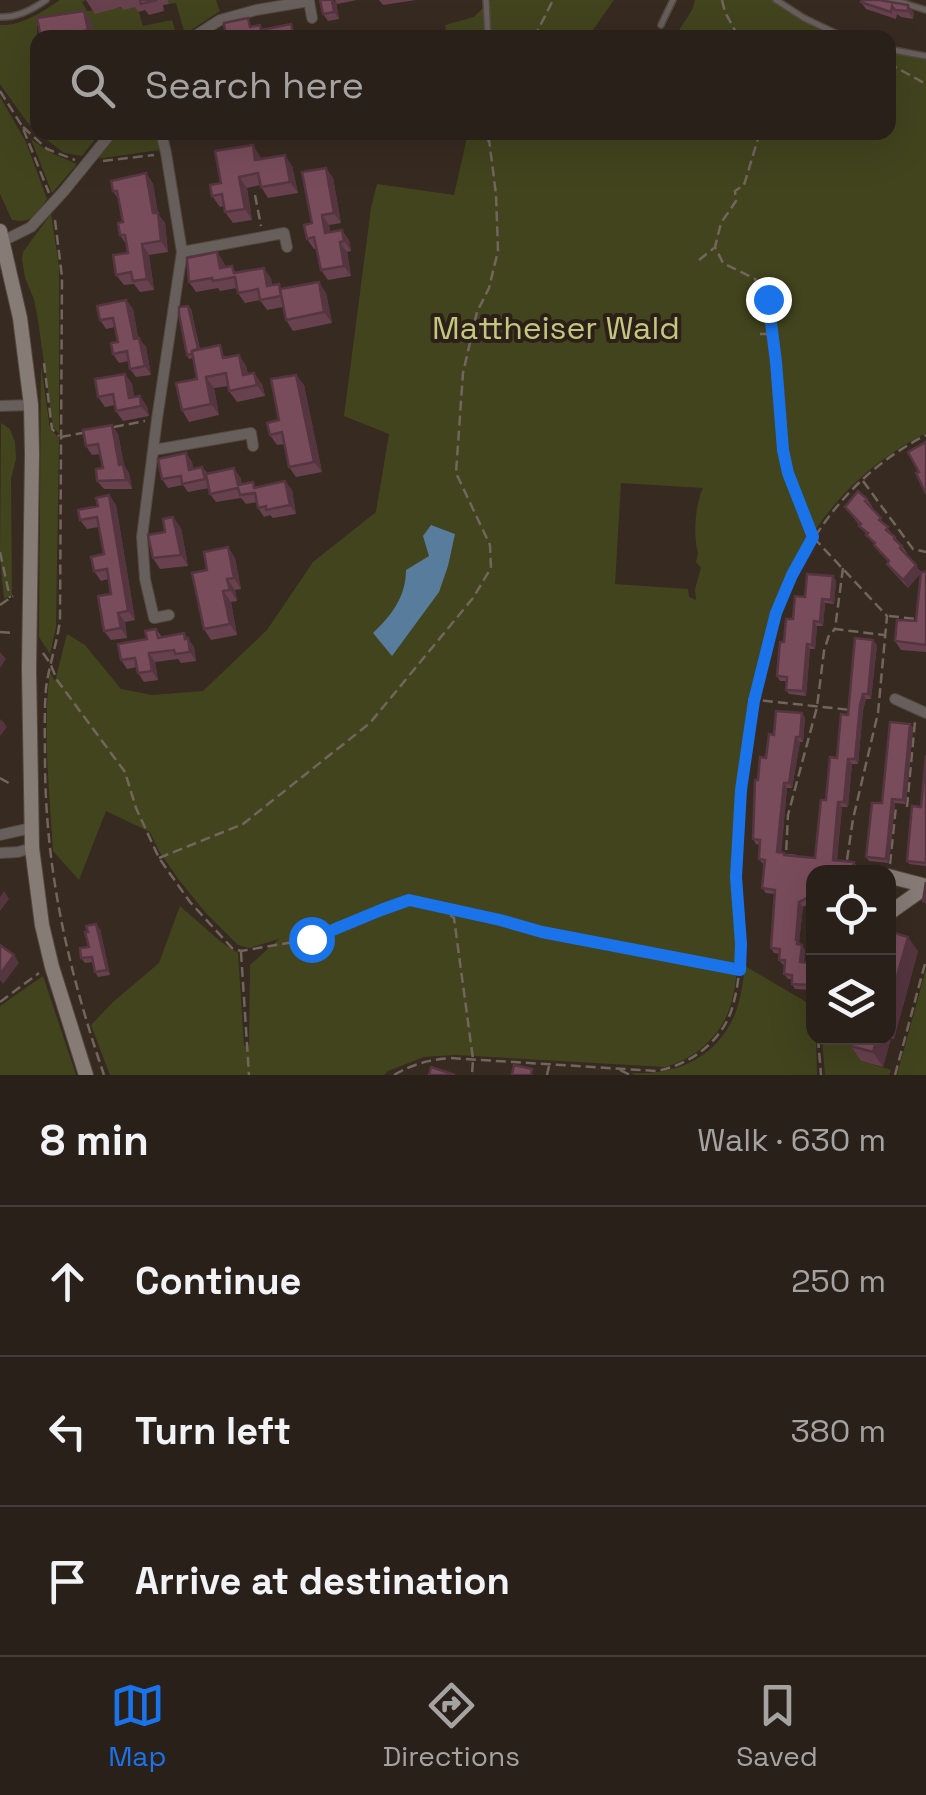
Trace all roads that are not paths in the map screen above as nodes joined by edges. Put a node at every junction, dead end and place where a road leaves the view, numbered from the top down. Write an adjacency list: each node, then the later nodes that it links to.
1 (46, 0): 7 (lane)
2 (486, 0): 11 (lane)
3 (674, 0): 9 (lane)
4 (776, 0): 12 (lane)
5 (880, 0): 6 (lane)
6 (926, 10)
7 (0, 18)
8 (312, 18): 10 (street)
9 (661, 25)
10 (204, 30)
11 (488, 30)
12 (829, 30)
13 (896, 50): 14 (lane)
14 (926, 56)
15 (105, 140): 17 (street)
16 (162, 140): 19 (street)
17 (2, 236): 20 (street)
18 (287, 247): 19 (street)
19 (182, 252): 23 (street)
20 (31, 405): 21 (street); 27 (street)
21 (0, 406)
22 (253, 446): 23 (street)
23 (154, 450): 24 (street)
24 (169, 615)
25 (894, 700): 26 (street)
26 (921, 716)
27 (31, 828): 28 (street); 29 (street)
28 (0, 835)
29 (32, 848): 30 (street); 34 (street)
30 (0, 853)
31 (896, 874): 32 (street)
32 (926, 887): 33 (street)
33 (896, 908)
34 (86, 1075)

